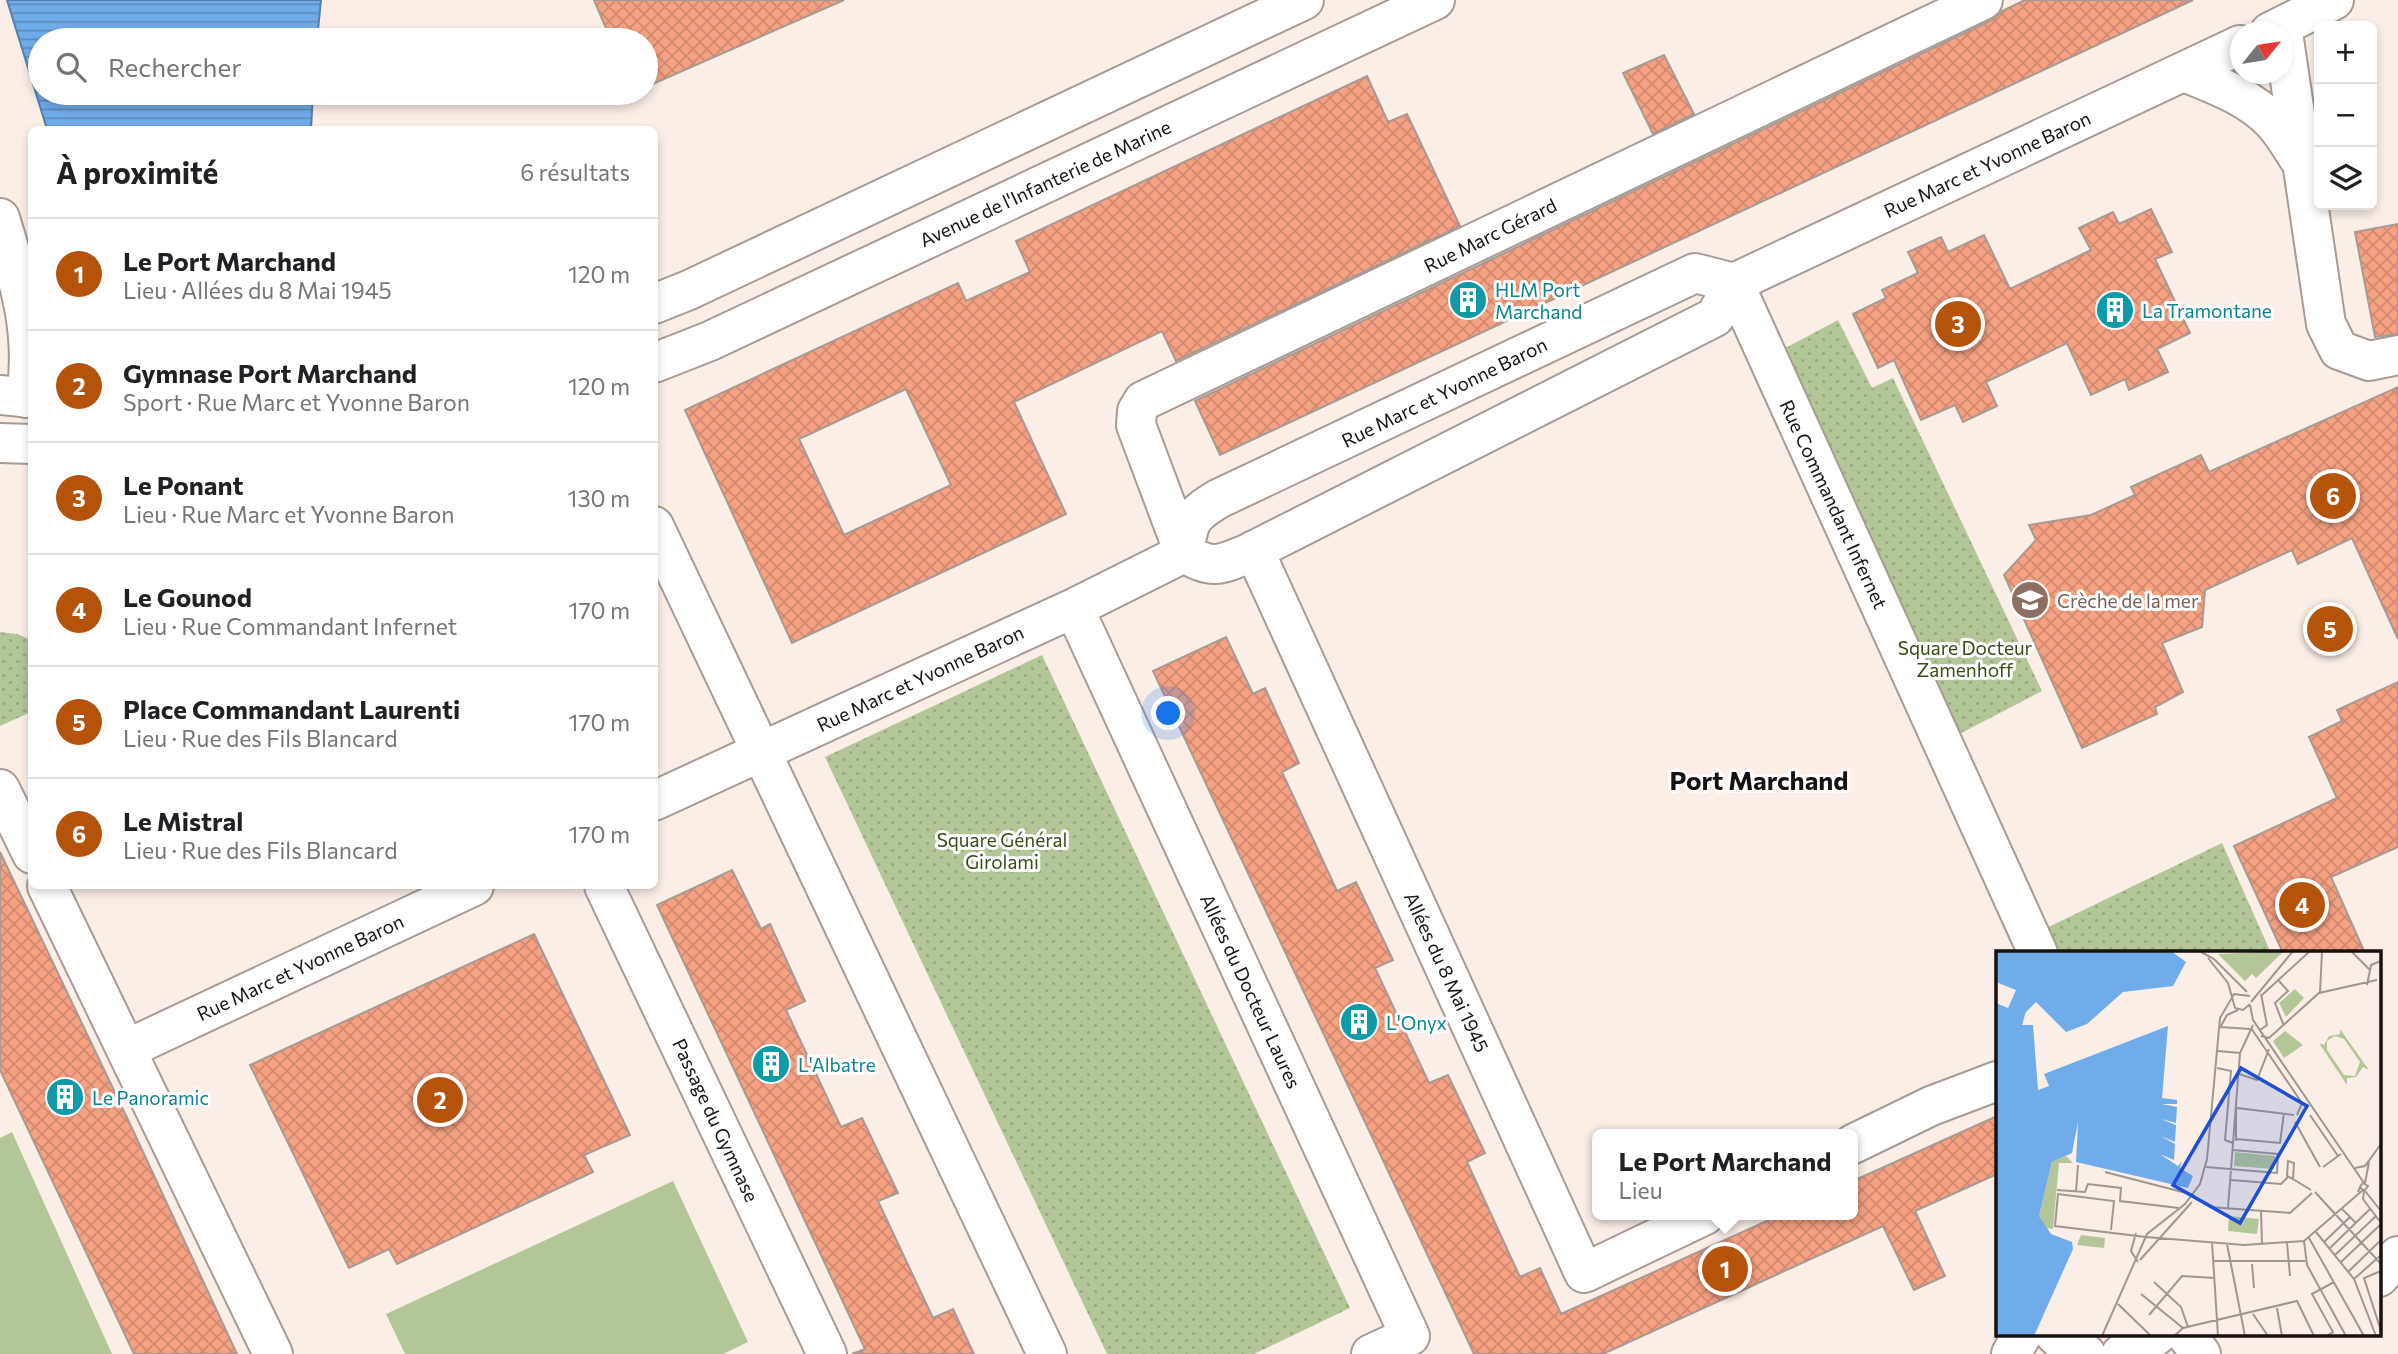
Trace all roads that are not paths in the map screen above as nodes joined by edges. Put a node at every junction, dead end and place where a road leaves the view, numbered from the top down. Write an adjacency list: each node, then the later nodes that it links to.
1 (1304, 0): 12 (street)
2 (1435, 0): 15 (street, Avenue de l'Infanterie de Marine)
3 (1983, 0): 22 (street, Rue Marc Gérard)
4 (2334, 0): 5 (street)
5 (2292, 21)
6 (2230, 50): 7 (street, Rue Marc et Yvonne Baron)
7 (2184, 72): 9 (street); 11 (street, Rue Marc et Yvonne Baron)
8 (2286, 84): 9 (street)
9 (2301, 161): 14 (street)
10 (0, 218): 13 (street)
11 (1734, 283): 21 (street); 22 (street, Rue Marc et Yvonne Baron); 31 (street, Rue Commandant Infernet)
12 (658, 302)
13 (28, 339)
14 (2398, 355)
15 (658, 361)
16 (28, 374): 17 (street)
17 (19, 397)
18 (0, 443): 19 (street)
19 (28, 444)
20 (658, 534): 24 (street)
21 (1254, 550): 22 (street); 35 (street, Allées du 8 Mai 1945)
22 (1184, 553): 23 (street, Rue Marc et Yvonne Baron)
23 (1074, 608): 24 (street, Rue Marc et Yvonne Baron); 44 (street, Allées du Docteur Laures)
24 (762, 750): 26 (street, Rue Marc et Yvonne Baron); 43 (street)
25 (0, 789): 27 (street)
26 (658, 799)
27 (28, 846)
28 (48, 889): 32 (street)
29 (468, 889): 32 (street, Rue Marc et Yvonne Baron)
30 (605, 889): 42 (street, Passage du Gymnase)
31 (2037, 951)
32 (127, 1049): 41 (street)
33 (1996, 1081): 34 (street)
34 (1858, 1142)
35 (1695, 1220)
36 (2398, 1256): 37 (street)
37 (2380, 1276)
38 (2021, 1336): 45 (street)
39 (2156, 1336): 46 (street)
40 (2187, 1336): 47 (street)
41 (273, 1354)
42 (827, 1354)
43 (1047, 1354)
44 (1371, 1354)
45 (2011, 1354)
46 (2121, 1354)
47 (2201, 1354)

